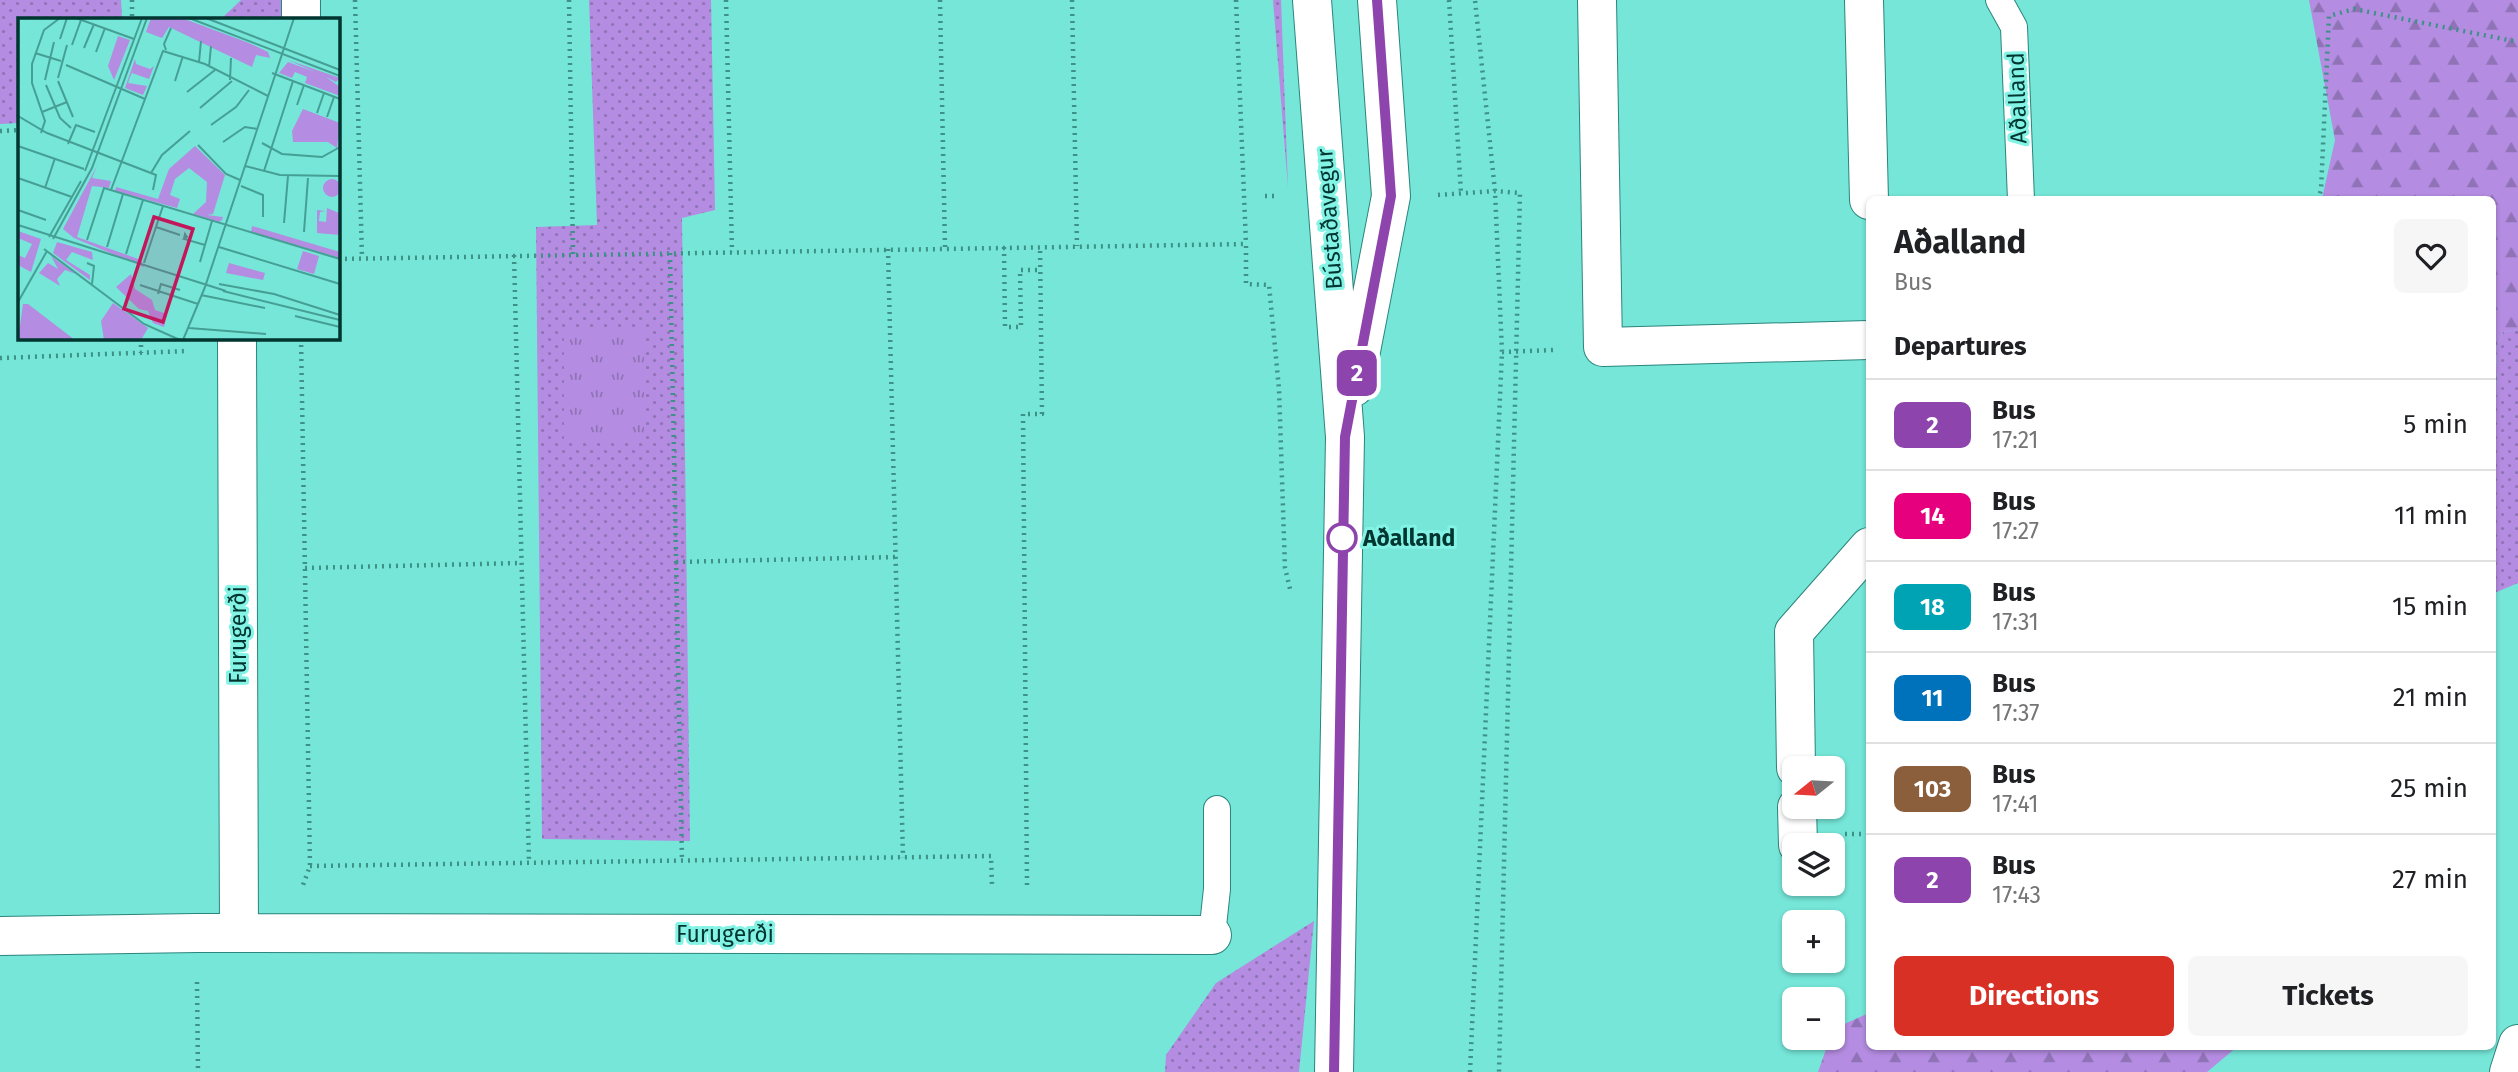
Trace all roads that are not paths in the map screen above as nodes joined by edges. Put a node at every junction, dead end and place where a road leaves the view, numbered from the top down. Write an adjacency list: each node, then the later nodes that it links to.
1 (301, 0): 7 (street)
2 (1312, 0): 12 (street, Bústaðavegur)
3 (1377, 0): 12 (street, Bústaðavegur)
4 (1597, 0): 10 (street)
5 (1864, 0): 8 (street)
6 (1999, 0): 9 (lane, Aðalland)
7 (301, 18)
8 (1869, 196)
9 (2021, 196)
10 (1866, 340)
11 (237, 344): 16 (street, Furugerði)
12 (1345, 437): 20 (street, Bústaðavegur)
13 (1866, 550): 14 (street)
14 (1796, 756)
15 (1217, 809): 17 (lane)
16 (239, 933): 17 (street, Furugerði); 18 (street, Furugerði)
17 (1212, 935)
18 (0, 936)
19 (2518, 1044): 21 (street)
20 (1334, 1072)
21 (2508, 1072)

